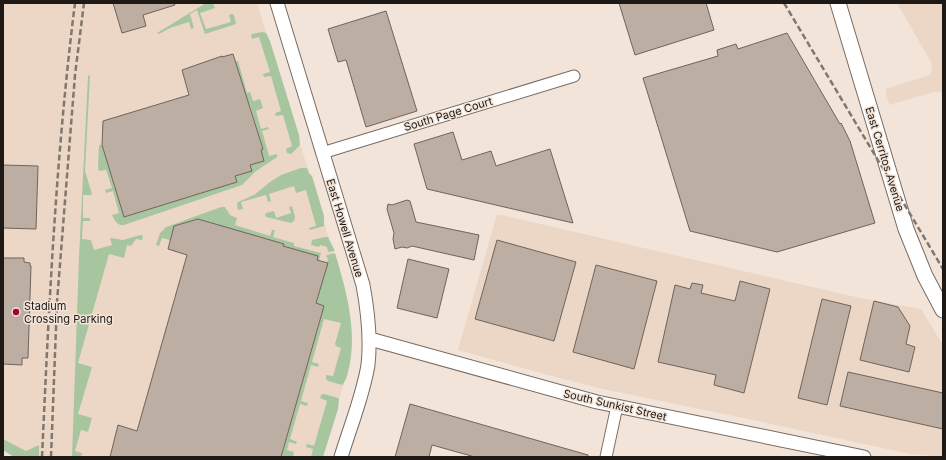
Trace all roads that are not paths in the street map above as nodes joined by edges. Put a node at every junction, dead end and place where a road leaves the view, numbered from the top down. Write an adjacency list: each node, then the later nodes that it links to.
1 (277, 3): 4 (street, East Howell Avenue)
2 (838, 3): 5 (main road, East Cerritos Avenue)
3 (574, 76): 4 (street, South Page Court)
4 (322, 153): 6 (street, East Howell Avenue)
5 (943, 310)
6 (370, 339): 7 (street, South Sunkist Street); 8 (street, East Howell Avenue)
7 (617, 406): 9 (street); 10 (street, South Sunkist Street)
8 (341, 457)
9 (606, 457)
10 (864, 457)

